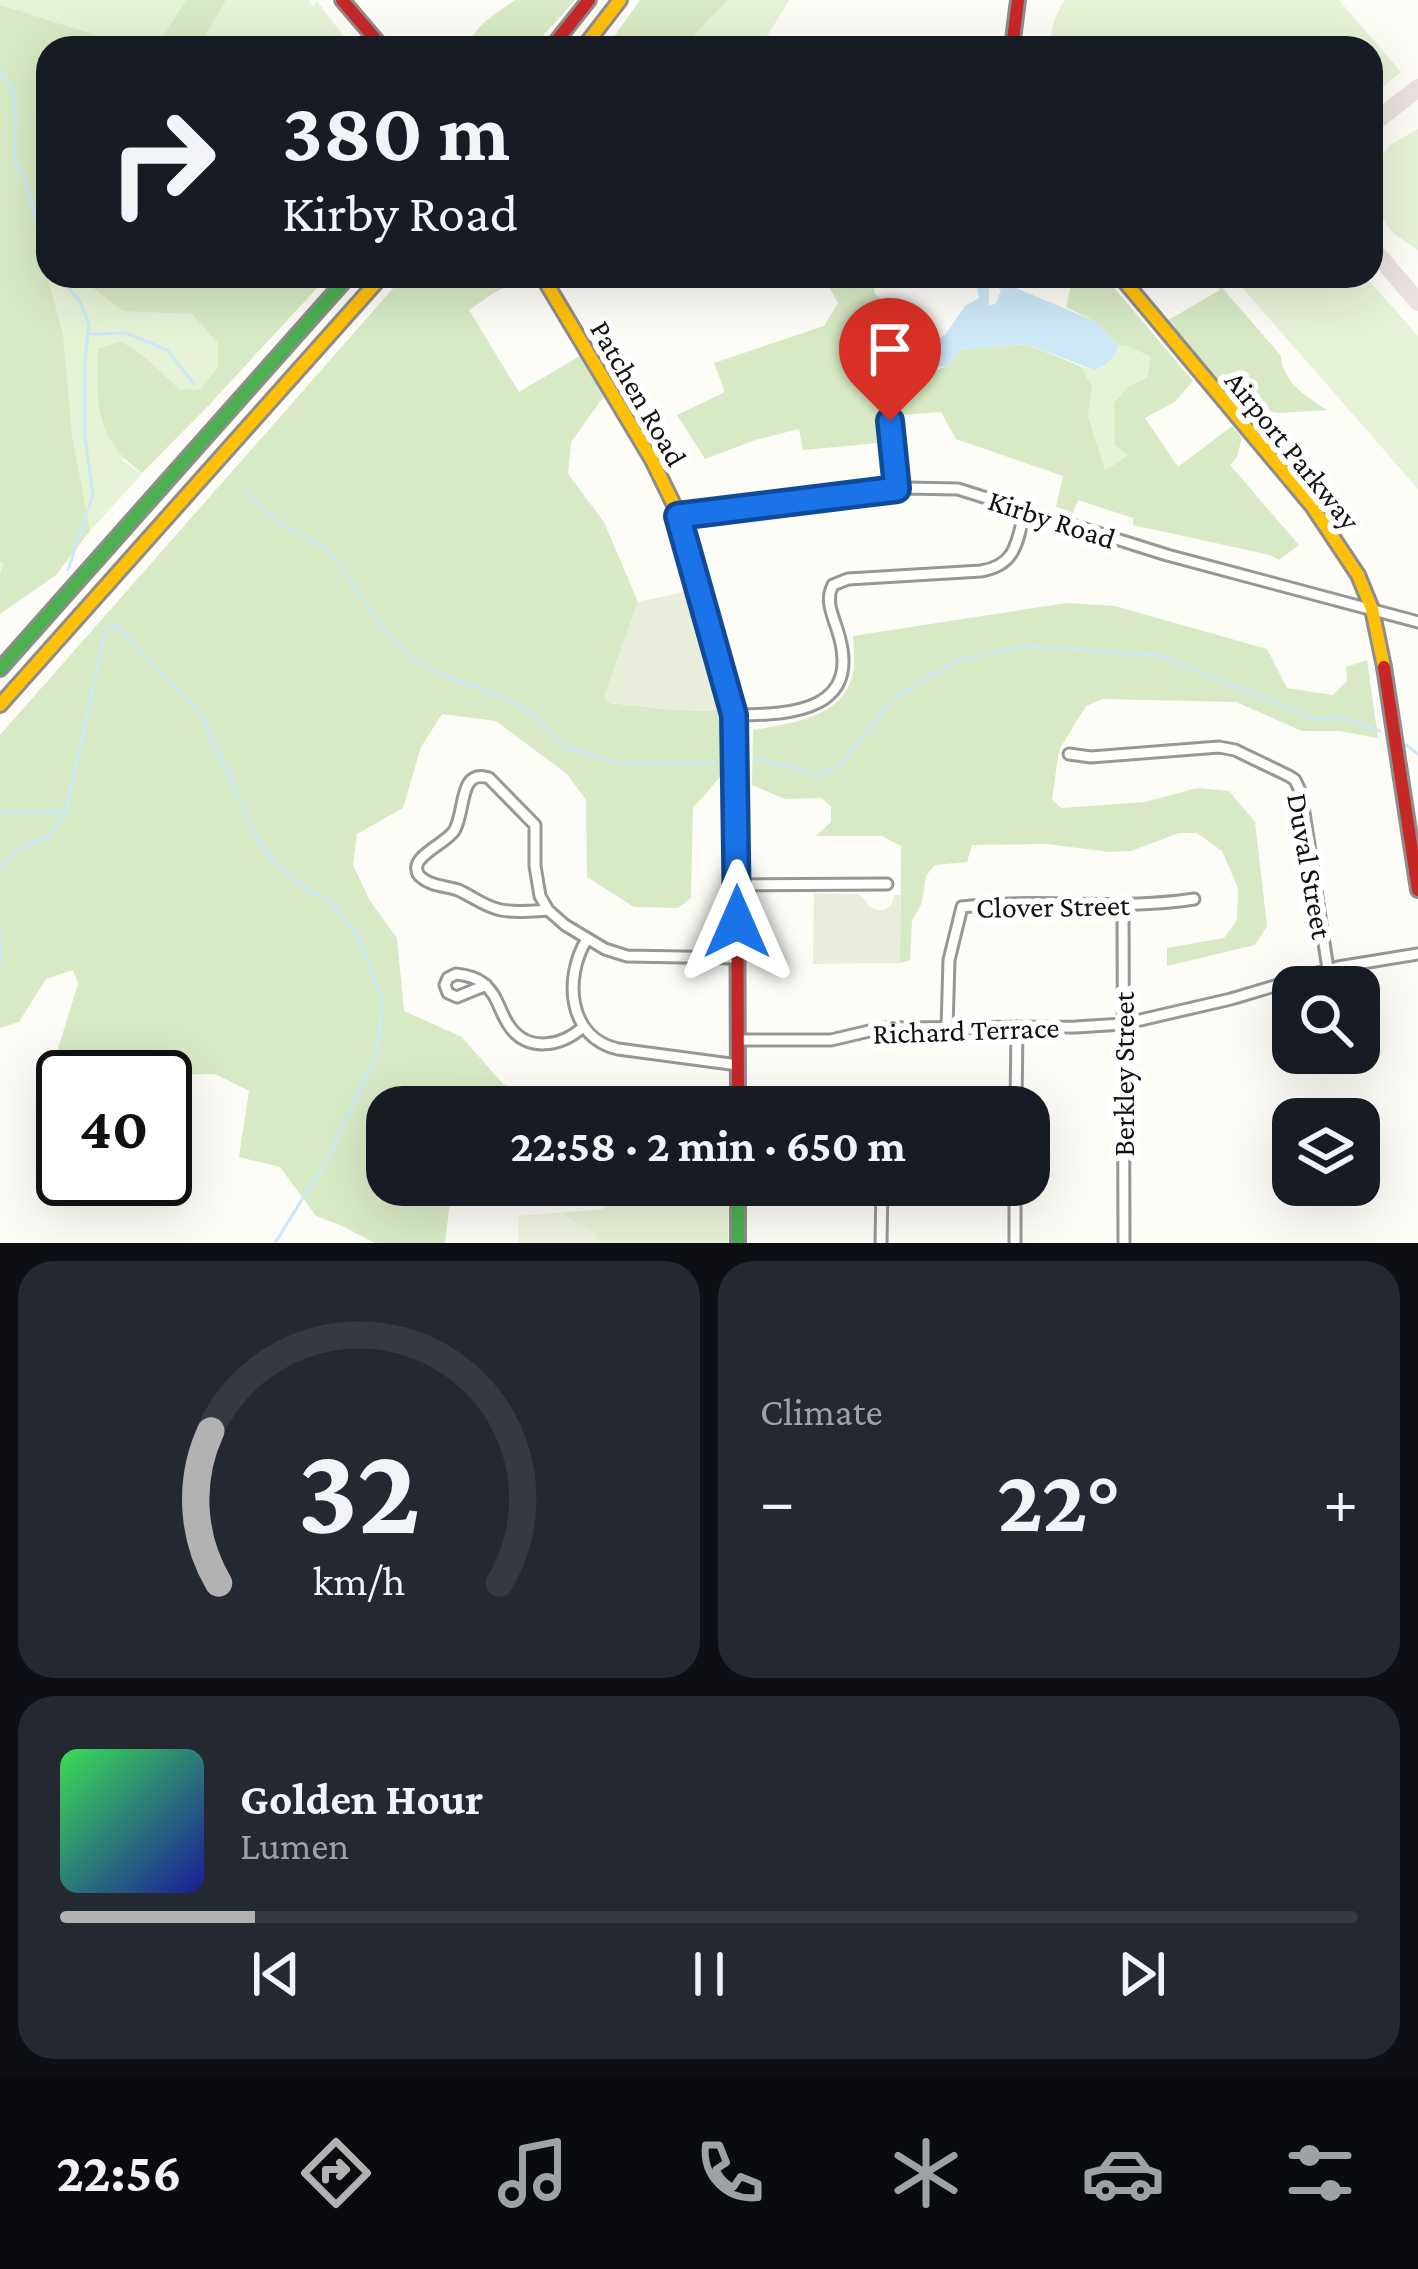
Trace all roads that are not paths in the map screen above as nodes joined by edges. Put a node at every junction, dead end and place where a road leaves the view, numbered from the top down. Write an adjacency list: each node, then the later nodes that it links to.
1 (589, 0): 6 (main road)
2 (620, 0): 7 (main road)
3 (1018, 0): 8 (main road)
4 (350, 3): 5 (main road)
5 (374, 36)
6 (560, 36)
7 (592, 36)
8 (1014, 36)
9 (338, 288): 19 (main road)
10 (371, 288): 20 (main road)
11 (549, 288): 16 (main road, Patchen Road)
12 (1130, 288): 17 (main road, Airport Parkway)
13 (890, 421): 14 (street)
14 (897, 489): 15 (street, Kirby Road); 16 (street, Kirby Road)
15 (1025, 510): 17 (street, Kirby Road); 21 (street)
16 (678, 516): 21 (main road, Patchen Road)
17 (1372, 610): 18 (street, Kirby Road); 25 (main road, Airport Parkway)
18 (1418, 622)
19 (0, 666)
20 (0, 705)
21 (734, 715): 24 (main road, Patchen Road)
22 (1069, 754): 32 (street, Duval Street)
23 (887, 884): 24 (street)
24 (737, 885): 31 (main road, Patchen Road)
25 (1418, 890)
26 (1194, 899): 27 (street, Clover Street)
27 (1123, 906): 36 (street, Berkley Street); 38 (street, Clover Street)
28 (548, 910): 28 (street); 29 (street)
29 (587, 939): 31 (street); 37 (street)
30 (1418, 954): 33 (street, Richard Terrace)
31 (737, 958): 40 (main road, Patchen Road)
32 (1327, 966)
33 (1350, 966)
34 (486, 985): 37 (street)
35 (1272, 987): 36 (street, Richard Terrace)
36 (1123, 1024): 39 (street, Richard Terrace); 50 (street, Berkley Street)
37 (583, 1028): 41 (street)
38 (947, 1028): 39 (street, Richard Terrace); 40 (street, Richard Terrace)
39 (1017, 1028): 43 (street)
40 (738, 1040): 41 (main road, Patchen Road)
41 (738, 1064): 42 (main road, Patchen Road)
42 (738, 1086)
43 (1016, 1086)
44 (738, 1206): 47 (main road)
45 (882, 1206): 48 (street)
46 (1015, 1206): 49 (street)
47 (738, 1243)
48 (881, 1243)
49 (1015, 1243)
50 (1124, 1243)

